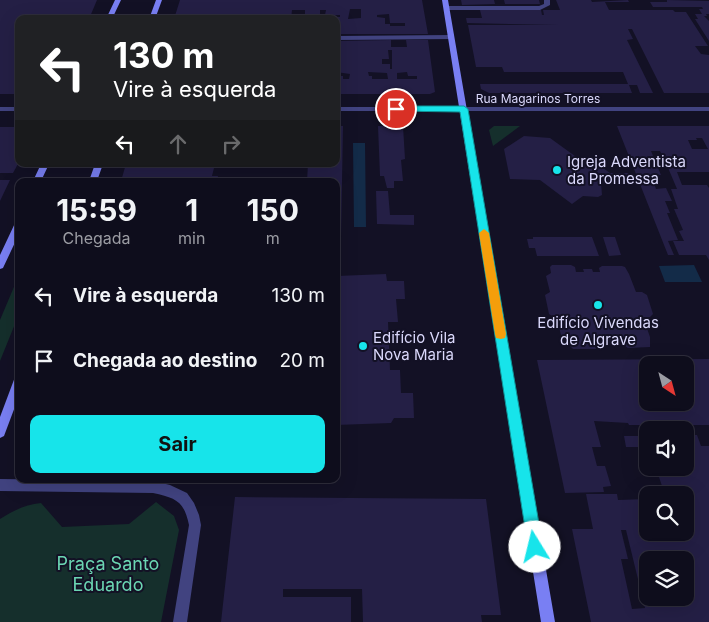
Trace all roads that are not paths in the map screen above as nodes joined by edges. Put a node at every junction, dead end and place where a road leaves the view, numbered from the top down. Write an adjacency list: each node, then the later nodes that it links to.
1 (118, 0): 5 (street)
2 (159, 0): 6 (street)
3 (547, 0): 4 (street)
4 (446, 4): 7 (street)
5 (111, 15)
6 (153, 15)
7 (451, 37): 8 (street); 12 (street)
8 (340, 38)
9 (0, 109): 10 (street)
10 (15, 109)
11 (340, 109): 12 (street, Rua Magarinos Torres)
12 (464, 109): 13 (street, Rua Magarinos Torres); 20 (street)
13 (709, 109)
14 (15, 231): 15 (street)
15 (0, 264)
16 (15, 392): 17 (street)
17 (0, 432)
18 (0, 485): 19 (street)
19 (180, 622)
20 (548, 622)

